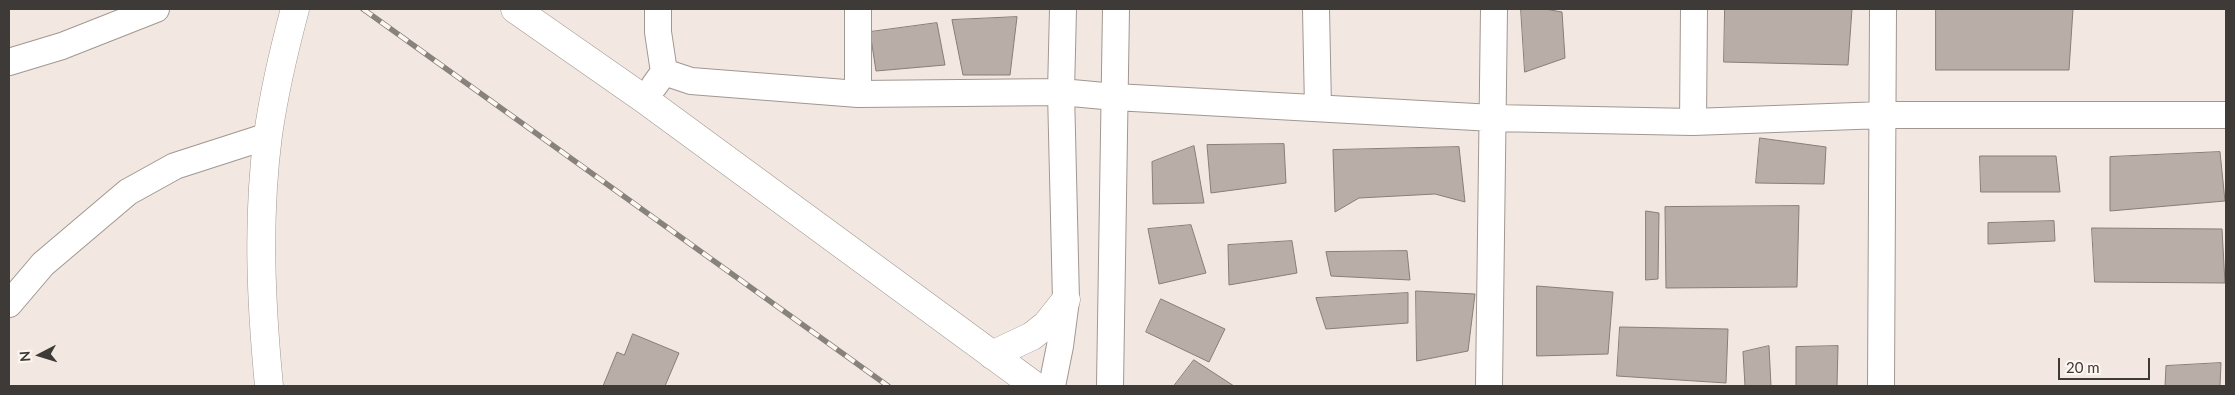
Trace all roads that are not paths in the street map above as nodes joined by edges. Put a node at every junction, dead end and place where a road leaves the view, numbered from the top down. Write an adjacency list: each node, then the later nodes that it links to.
1 (156, 9): 12 (street)
2 (295, 9): 23 (street)
3 (515, 9): 17 (street)
4 (658, 9): 13 (street)
5 (858, 9): 15 (street)
6 (1063, 9): 14 (street)
7 (1116, 9): 16 (street)
8 (1316, 9): 18 (street)
9 (1494, 9): 21 (street)
10 (1694, 9): 22 (street)
11 (1883, 9): 19 (street)
12 (9, 62)
13 (664, 72): 15 (street); 17 (street)
14 (1061, 92): 15 (street); 16 (street); 24 (street)
15 (858, 94)
16 (1115, 97): 18 (street); 30 (street)
17 (644, 99): 26 (street)
18 (1318, 108): 21 (street)
19 (1883, 115): 20 (street); 22 (street); 32 (street)
20 (2226, 115)
21 (1493, 118): 22 (street); 31 (street)
22 (1693, 122)
23 (268, 136): 25 (street); 27 (street)
24 (1066, 300): 26 (street); 29 (street)
25 (9, 304)
26 (992, 355): 28 (street)
27 (269, 386)
28 (1035, 386)
29 (1052, 386)
30 (1110, 386)
31 (1489, 386)
32 (1880, 386)

